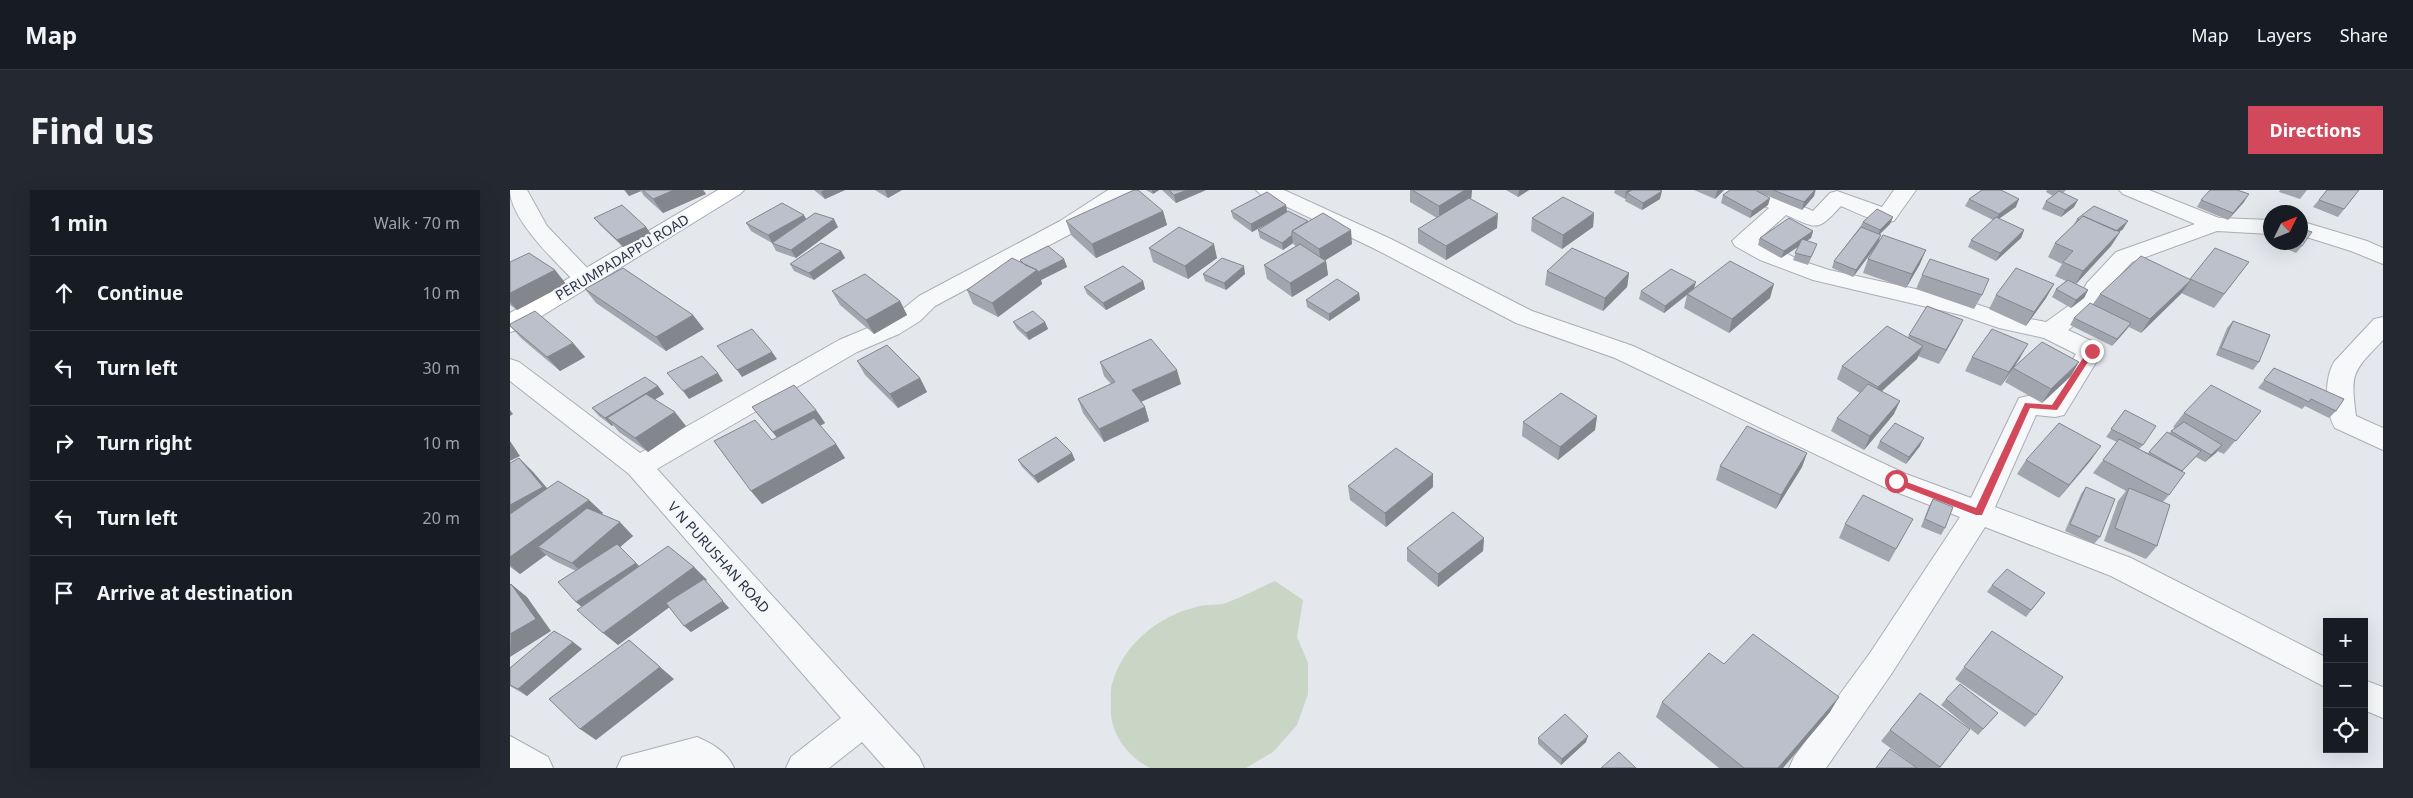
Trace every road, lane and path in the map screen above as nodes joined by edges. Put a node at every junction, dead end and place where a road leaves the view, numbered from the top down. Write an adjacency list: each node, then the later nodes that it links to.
1 (516, 190): 13 (street)
2 (733, 190): 13 (main road, PERUMPADAPPU ROAD)
3 (1122, 190): 19 (street)
4 (1267, 190): 20 (street)
5 (1746, 190): 8 (street)
6 (1906, 190): 8 (street)
7 (2130, 190): 9 (street)
8 (1783, 207): 16 (street)
9 (2215, 224): 10 (street); 16 (street)
10 (2263, 227)
11 (2308, 230): 12 (street)
12 (2383, 257)
13 (585, 279): 14 (main road, PERUMPADAPPU ROAD)
14 (510, 324)
15 (2383, 325): 18 (street)
16 (2050, 331): 20 (street)
17 (510, 368): 19 (street, V N PURUSHAN ROAD)
18 (2383, 440)
19 (639, 467): 24 (street, V N PURUSHAN ROAD)
20 (1979, 512): 21 (street); 29 (street)
21 (2323, 672)
22 (2368, 696): 23 (street)
23 (2383, 703)
24 (864, 720): 27 (street); 28 (street, V N PURUSHAN ROAD)
25 (634, 768): 26 (street)
26 (717, 768)
27 (803, 768)
28 (907, 768)
29 (1806, 768)

